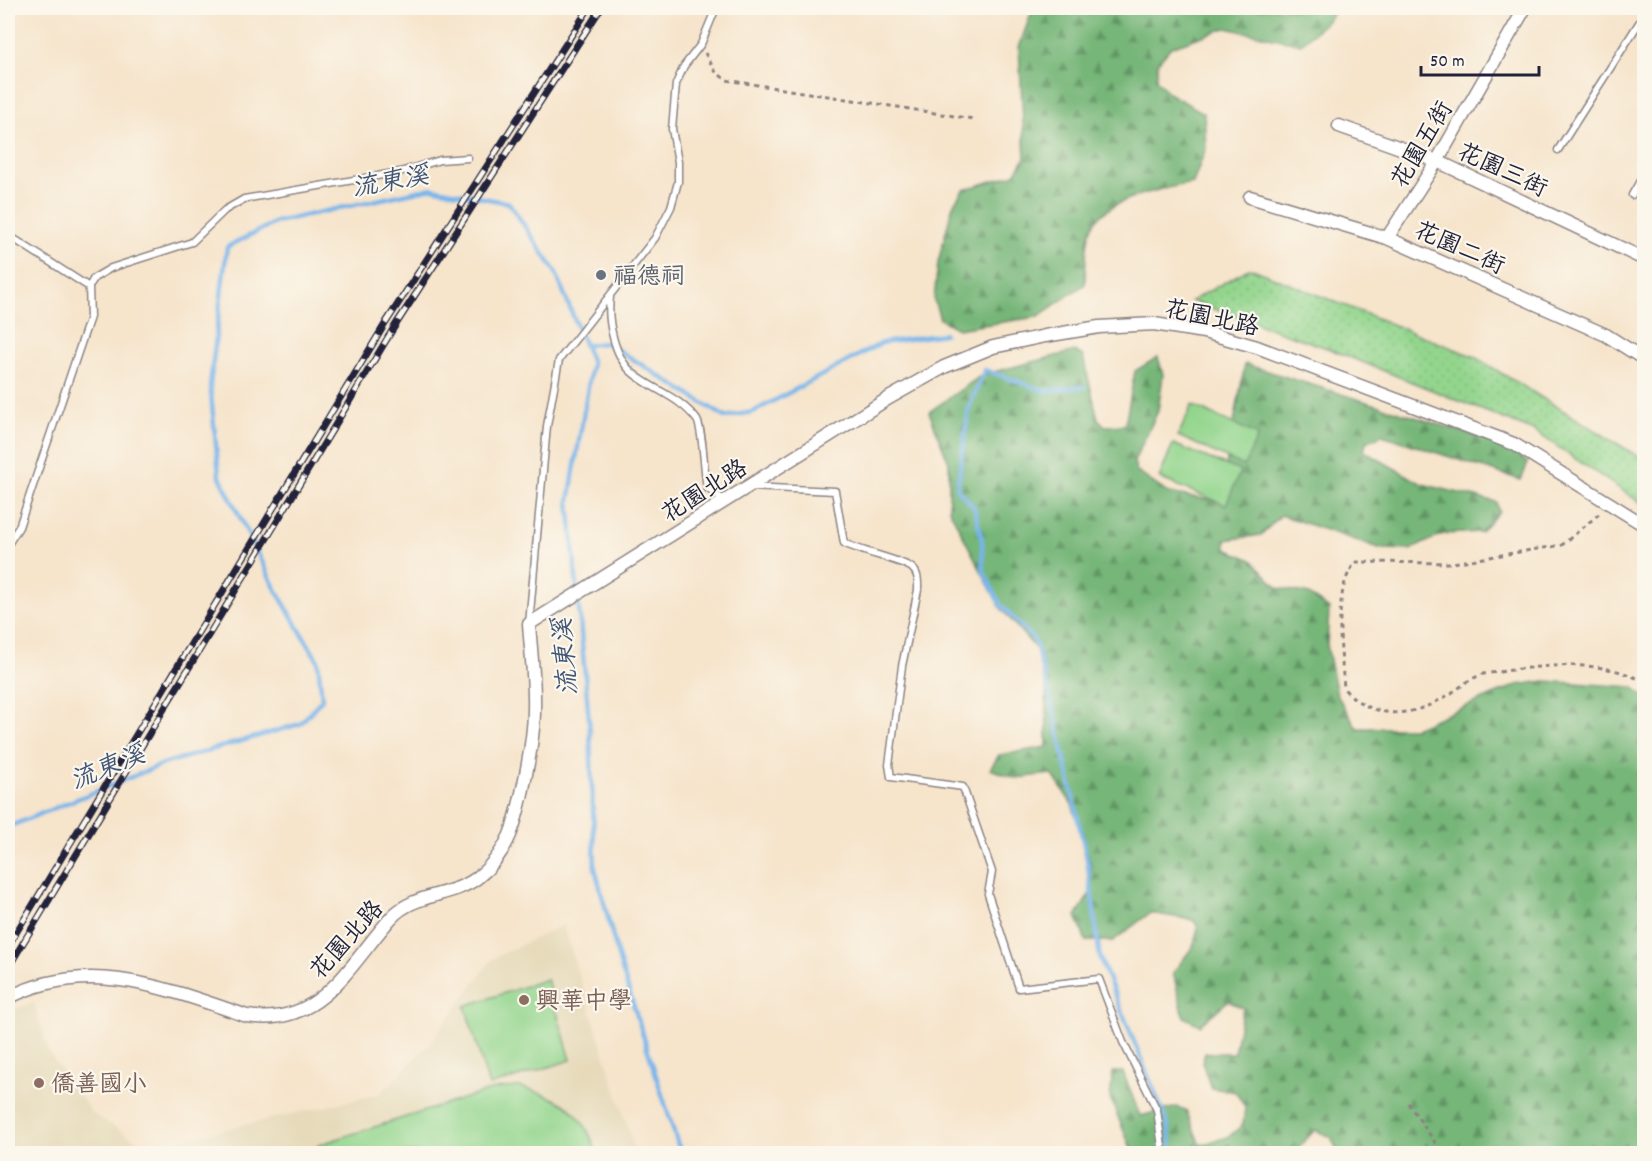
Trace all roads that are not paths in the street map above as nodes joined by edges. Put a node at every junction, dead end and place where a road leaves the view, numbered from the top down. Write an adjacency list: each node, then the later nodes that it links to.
1 (716, 8): 15 (lane)
2 (1525, 8): 7 (street, 花園五街)
3 (1644, 15): 5 (lane)
4 (1339, 126): 7 (street, 花園三街)
5 (1558, 150)
6 (468, 158): 14 (lane)
7 (1437, 161): 12 (street, 花園五街); 13 (street, 花園三街)
8 (1644, 174): 9 (lane)
9 (1632, 195)
10 (1250, 197): 12 (street, 花園二街)
11 (8, 235): 14 (lane)
12 (1387, 238): 16 (street, 花園二街)
13 (1644, 259)
14 (89, 287): 20 (lane)
15 (608, 298): 18 (lane); 21 (lane)
16 (1644, 359)
17 (749, 487): 18 (street, 花園北路); 19 (street, 花園北路); 23 (lane)
18 (726, 502): 21 (street, 花園北路)
19 (1644, 525)
20 (8, 543)
21 (529, 624): 22 (street, 花園北路)
22 (8, 998)
23 (1163, 1154)

